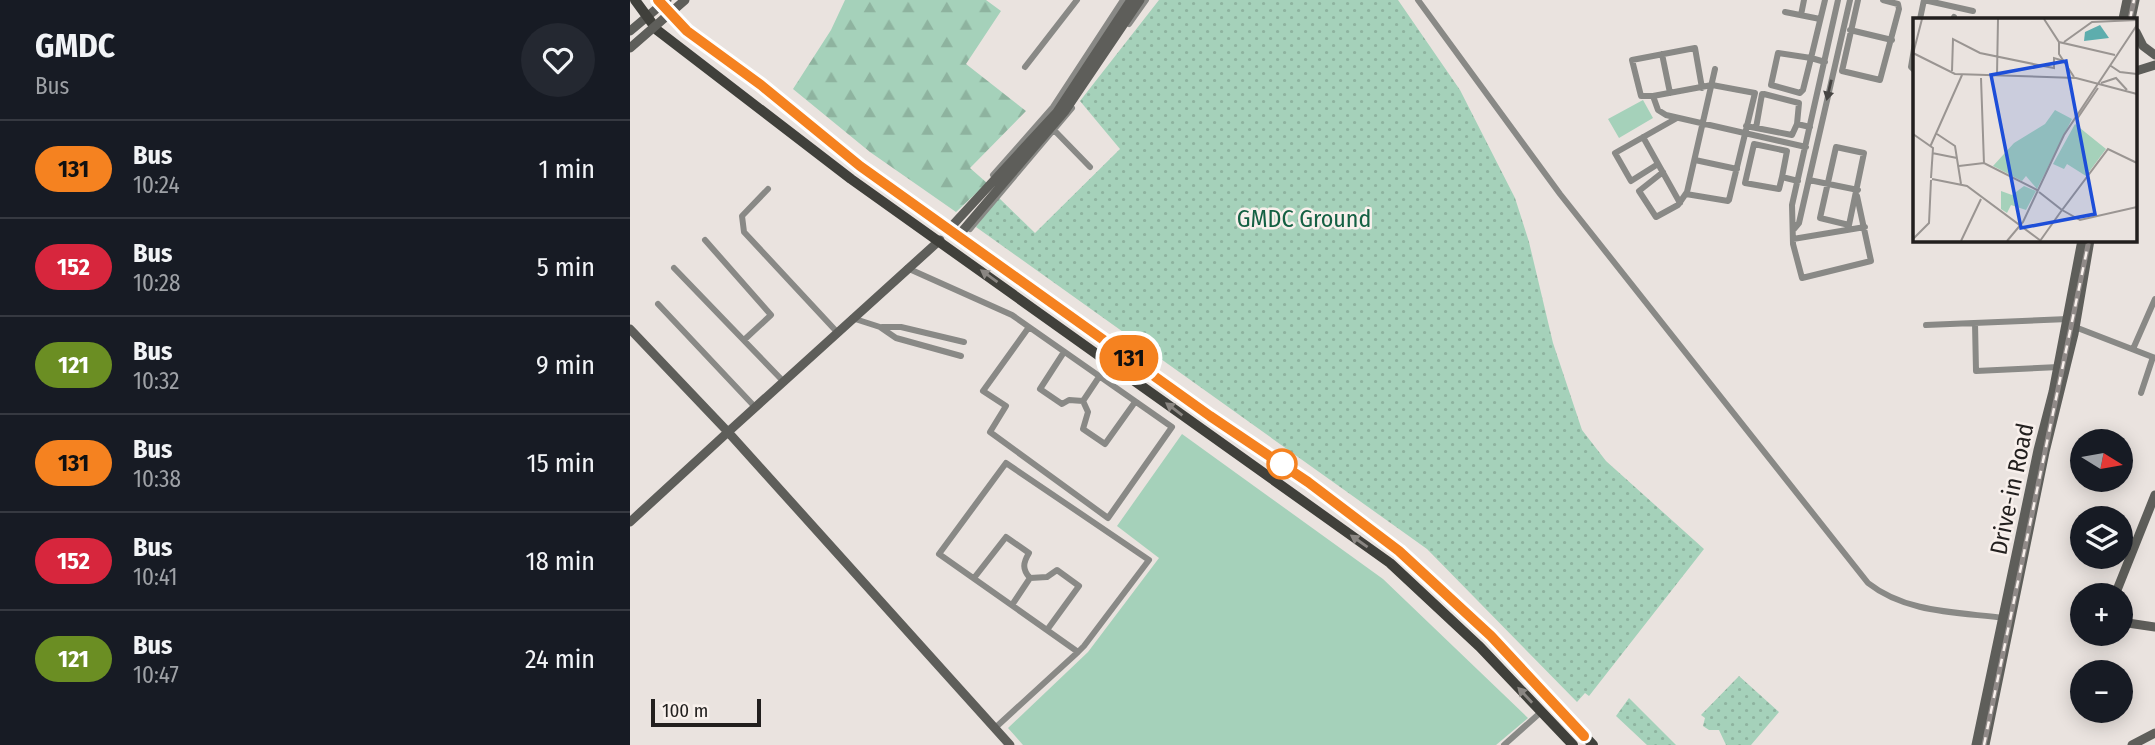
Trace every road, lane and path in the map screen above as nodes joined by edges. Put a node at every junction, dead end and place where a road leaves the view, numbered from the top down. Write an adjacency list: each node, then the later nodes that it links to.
1 (635, 0): 25 (main road)
2 (677, 0): 35 (street)
3 (685, 0): 36 (street, bridge)
4 (691, 0): 23 (street)
5 (1077, 0): 47 (street)
6 (1123, 0): 80 (street)
7 (1131, 0): 84 (street)
8 (1140, 0): 61 (street)
9 (1146, 0): 61 (street)
10 (1418, 0): 122 (street)
11 (1804, 0): 24 (street)
12 (1825, 0): 28 (street)
13 (1838, 0): 43 (street)
14 (1850, 0): 29 (street)
15 (1858, 0): 31 (street)
16 (1883, 0): 34 (street)
17 (1924, 0): 21 (street); 26 (street)
18 (2127, 0): 27 (street)
19 (2135, 0): 27 (street)
20 (662, 1): 23 (main road); 25 (street)
21 (1973, 11)
22 (1785, 12): 24 (street)
23 (673, 15): 30 (street); 84 (main road)
24 (1801, 15): 28 (street)
25 (646, 18): 30 (main road); 32 (street)
26 (1920, 18)
27 (2129, 18)
28 (1820, 19): 41 (street)
29 (1843, 28): 31 (street); 44 (street)
30 (657, 30): 38 (street); 87 (main road)
31 (1851, 30): 34 (street); 45 (street)
32 (630, 31)
33 (2137, 34): 40 (street)
34 (1892, 40): 45 (street)
35 (630, 41)
36 (630, 48)
37 (2137, 51): 40 (street)
38 (630, 53)
39 (1662, 54): 51 (street); 52 (street); 55 (street)
40 (2155, 55)
41 (1811, 58): 41 (street); 43 (street)
42 (2137, 61): 46 (street)
43 (1825, 62): 59 (street)
44 (1835, 63): 45 (street); 71 (street, one-way to 71)
45 (1844, 65)
46 (2155, 65): 49 (street)
47 (1025, 67)
48 (1715, 69): 50 (street)
49 (2137, 71)
50 (1712, 85): 51 (street); 53 (street); 57 (street)
51 (1702, 88): 52 (street)
52 (1671, 93): 55 (street)
53 (1755, 93): 54 (street); 62 (street)
54 (1764, 94): 58 (street); 60 (street)
55 (1653, 96): 56 (street)
56 (1677, 118): 57 (street); 63 (street)
57 (1704, 124): 62 (street); 65 (street)
58 (1797, 124): 59 (street); 60 (street)
59 (1810, 127): 64 (street)
60 (1756, 128): 62 (street)
61 (1054, 129): 67 (street); 82 (street); 84 (street)
62 (1746, 130): 64 (street); 68 (street)
63 (1643, 136): 66 (street); 66 (street)
64 (1806, 147): 72 (street)
65 (1695, 160): 68 (street); 78 (street)
66 (1658, 164): 69 (street)
67 (1090, 167)
68 (1737, 169): 76 (street)
69 (1663, 172): 79 (street); 79 (street)
70 (1782, 177): 72 (street); 73 (street); 73 (street)
71 (1809, 180): 74 (street); 83 (street)
72 (1798, 181): 83 (street)
73 (1745, 183): 76 (street)
74 (1827, 183): 77 (street); 77 (street); 77 (street)
75 (768, 189): 101 (street)
76 (1732, 189): 78 (street)
77 (1857, 193): 81 (street)
78 (1686, 194): 79 (street)
79 (1680, 203)
80 (958, 215)
81 (1865, 227): 85 (street); 85 (street)
82 (970, 229)
83 (1794, 229): 85 (street)
84 (955, 231): 130 (main road)
85 (1793, 239)
86 (705, 240): 102 (street)
87 (940, 240): 91 (street); 127 (main road, one-way to 87)
88 (2082, 242): 95 (street, Drive-in Road)
89 (2090, 242): 95 (street, Drive-in Road)
90 (674, 268): 102 (street)
91 (907, 268): 94 (street); 99 (street)
92 (2155, 299): 104 (street)
93 (657, 304): 114 (street)
94 (852, 318): 98 (street); 101 (street)
95 (2073, 322): 96 (street); 104 (street); 108 (street, Drive-in Road); 122 (street, Drive-in Road)
96 (1975, 323): 97 (street); 108 (street)
97 (1926, 325)
98 (880, 327): 103 (street); 106 (street)
99 (1029, 327): 105 (street); 113 (street)
100 (630, 329): 115 (street)
101 (837, 332): 110 (street)
102 (744, 340): 110 (street)
103 (964, 342)
104 (2133, 349): 107 (street)
105 (1064, 352): 109 (street); 112 (street)
106 (961, 356)
107 (2154, 357): 111 (street)
108 (2059, 367): 122 (street, Drive-in Road)
109 (1099, 377): 112 (street); 113 (street)
110 (783, 381): 114 (street)
111 (2141, 393)
112 (1083, 401): 113 (street)
113 (1135, 402)
114 (755, 407): 115 (street)
115 (728, 432): 117 (street); 128 (street)
116 (2155, 495): 120 (street)
117 (630, 522)
118 (974, 578): 119 (street); 121 (street); 126 (street)
119 (1030, 578): 121 (street); 125 (street)
120 (2120, 583)
121 (1012, 605): 125 (street)
122 (2008, 617): 136 (street, Drive-in Road); 137 (street, Drive-in Road)
123 (2133, 624): 124 (street)
124 (2155, 627)
125 (1047, 629): 126 (street)
126 (1078, 652): 128 (street)
127 (1541, 712): 132 (street); 133 (main road)
128 (995, 728): 131 (street)
129 (2155, 733): 138 (street)
130 (1584, 736): 134 (main road); 135 (street)
131 (1010, 745)
132 (1504, 745)
133 (1573, 745)
134 (1593, 745)
135 (1600, 745)
136 (1976, 745)
137 (1985, 745)
138 (2132, 745)

